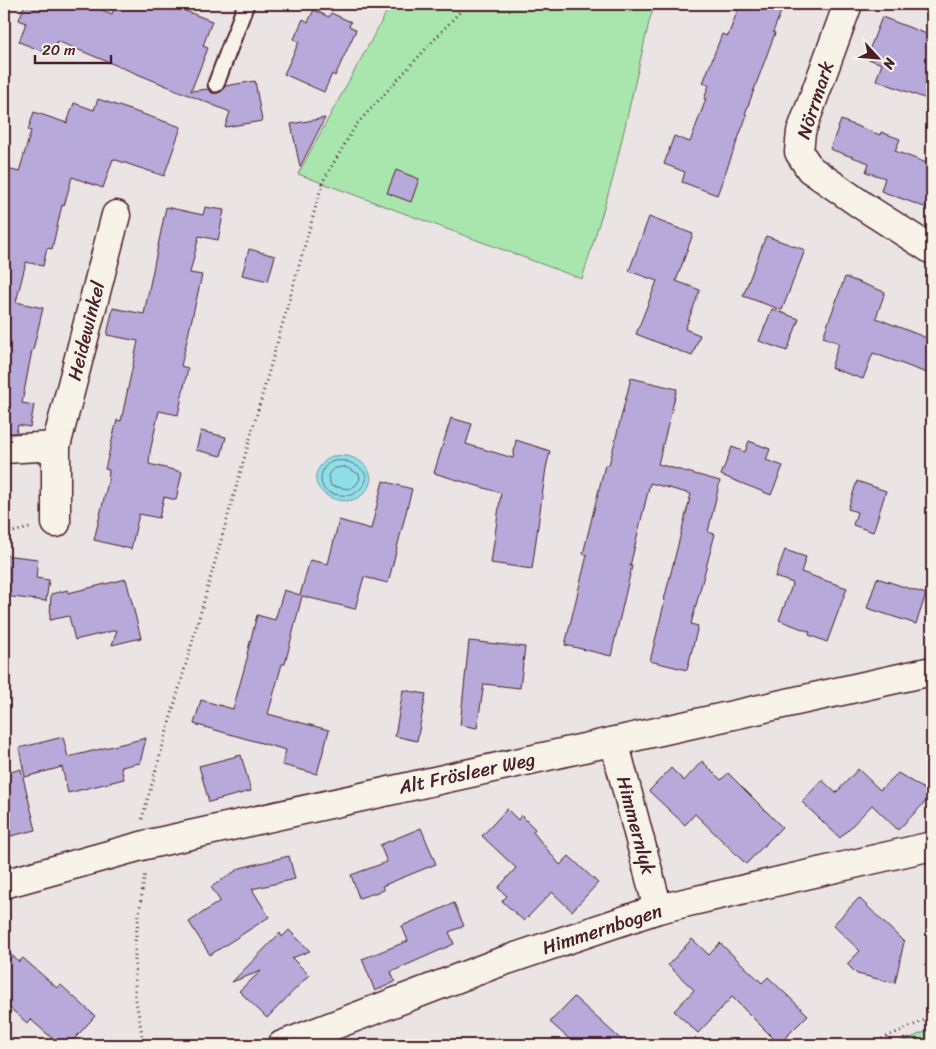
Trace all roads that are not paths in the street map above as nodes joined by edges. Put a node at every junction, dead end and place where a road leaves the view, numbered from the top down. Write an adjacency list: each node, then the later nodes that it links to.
1 (246, 4): 3 (lane)
2 (848, 4): 5 (street, Nörrmark)
3 (216, 84)
4 (116, 215): 6 (street, Heidewinkel)
5 (932, 250)
6 (56, 446): 7 (street); 8 (street, Heidewinkel)
7 (4, 449)
8 (56, 523)
9 (932, 671): 10 (street, Alt Frösleer Weg)
10 (614, 741): 12 (street, Alt Frösleer Weg); 13 (street, Himmernlyk)
11 (932, 846): 13 (street, Himmernbogen)
12 (4, 884)
13 (658, 909): 14 (street, Himmernbogen)
14 (282, 1045)

